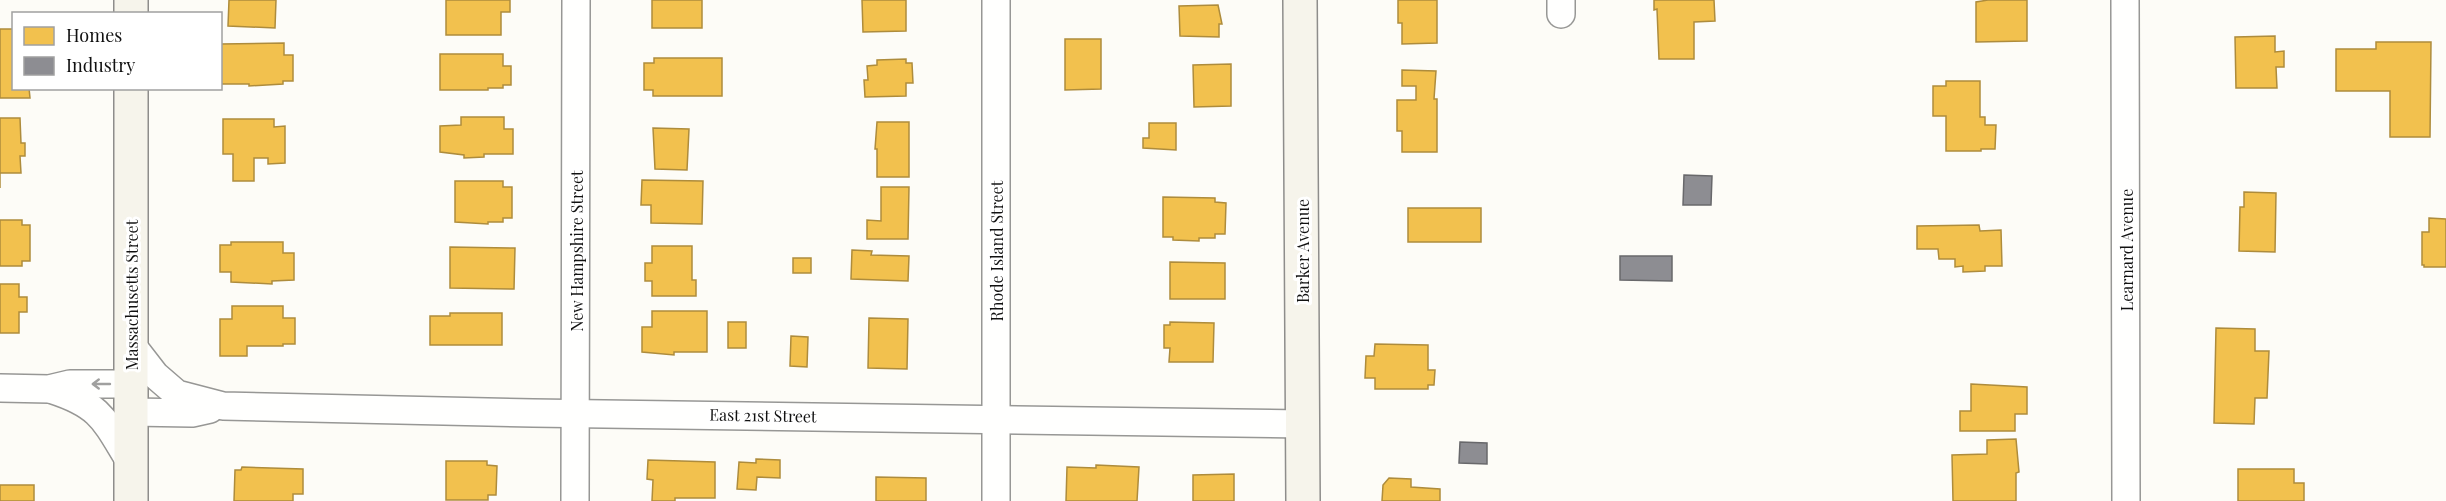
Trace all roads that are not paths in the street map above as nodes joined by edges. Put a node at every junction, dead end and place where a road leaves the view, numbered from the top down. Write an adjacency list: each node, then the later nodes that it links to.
1 (576, 0): 11 (street, New Hampshire Street)
2 (996, 0): 12 (street, Rhode Island Street)
3 (1300, 0): 13 (street, Barker Avenue)
4 (2125, 0): 19 (street, Learnard Avenue)
5 (131, 90): 6 (street, Massachusetts Street)
6 (131, 344): 9 (street, Massachusetts Street); 10 (street, East 21st Street)
7 (0, 388): 8 (street)
8 (49, 388): 9 (street, East 21st Street, one-way to 8); 14 (street)
9 (131, 398): 10 (street, East 21st Street); 14 (street, Massachusetts Street)
10 (223, 406): 11 (street, East 21st Street)
11 (575, 413): 12 (street, East 21st Street); 16 (street, New Hampshire Street)
12 (996, 419): 13 (street, East 21st Street); 17 (street, Rhode Island Street)
13 (1303, 424): 18 (street, Barker Avenue)
14 (131, 463): 15 (street, Massachusetts Street)
15 (131, 501)
16 (575, 501)
17 (996, 501)
18 (1303, 501)
19 (2126, 501)

